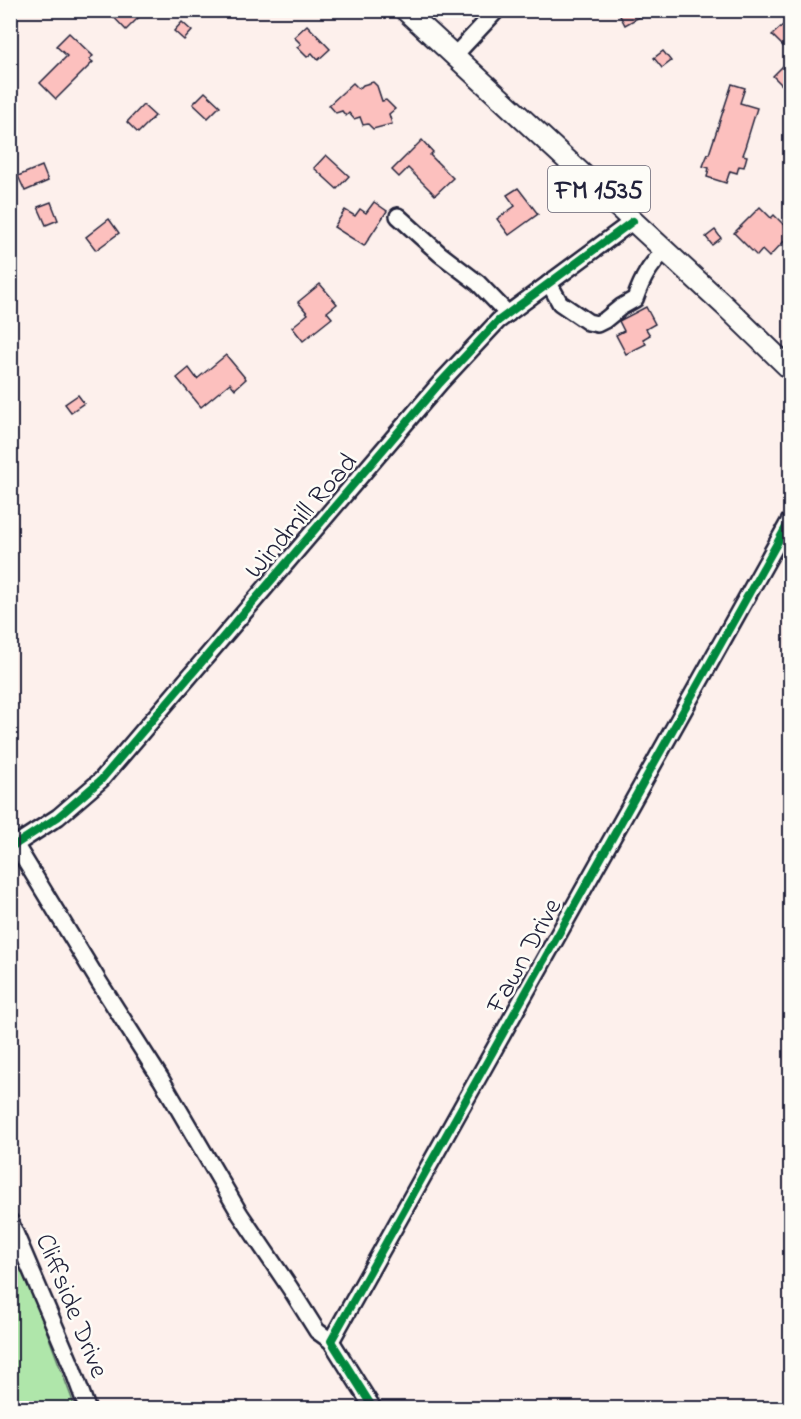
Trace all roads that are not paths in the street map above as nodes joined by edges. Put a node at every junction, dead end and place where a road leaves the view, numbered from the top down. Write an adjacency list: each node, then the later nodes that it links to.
1 (405, 10): 3 (main road, FM 1535)
2 (497, 10): 3 (street)
3 (455, 55): 5 (main road, FM 1535)
4 (398, 216): 8 (street)
5 (633, 221): 6 (main road, FM 1535); 7 (street, Windmill Road)
6 (664, 250): 7 (street); 9 (main road, FM 1535)
7 (549, 284): 8 (street, Windmill Road)
8 (508, 314): 11 (street, Windmill Road)
9 (790, 369)
10 (790, 520): 13 (street, Fawn Drive)
11 (13, 846): 13 (street)
12 (10, 1221): 14 (street, Cliffside Drive)
13 (331, 1341): 15 (street)
14 (87, 1408)
15 (373, 1408)

